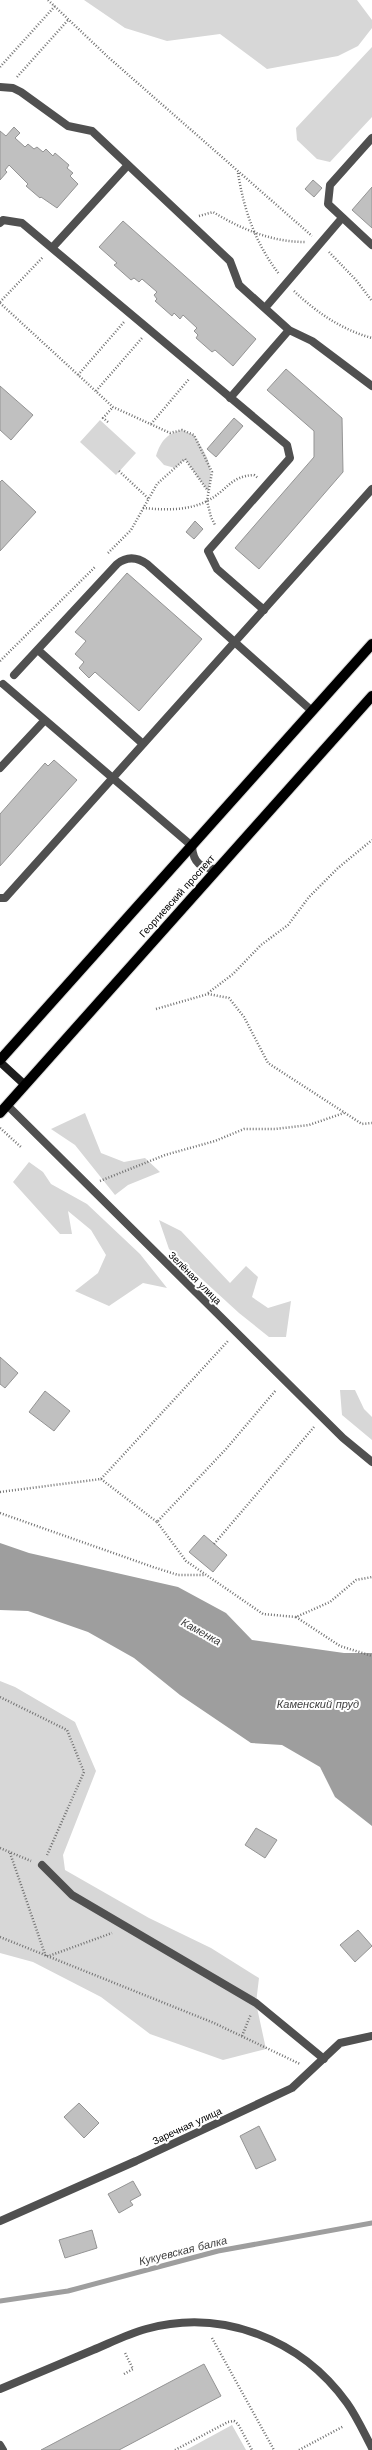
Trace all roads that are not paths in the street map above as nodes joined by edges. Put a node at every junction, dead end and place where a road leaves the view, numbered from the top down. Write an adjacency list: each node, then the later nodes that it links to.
1 (0, 87): 3 (street)
2 (372, 138): 4 (street)
3 (128, 165): 7 (street); 8 (street)
4 (342, 218): 6 (street); 8 (street)
5 (0, 223): 7 (street)
6 (372, 245)
7 (52, 248): 11 (street)
8 (265, 308): 9 (street)
9 (289, 330): 10 (street); 11 (street)
10 (372, 386)
11 (230, 398): 13 (street)
12 (372, 489): 13 (street)
13 (264, 610): 14 (street)
14 (234, 642): 16 (street); 20 (street); 22 (street)
15 (372, 644): 20 (main road)
16 (38, 650): 17 (street); 22 (street)
17 (14, 675)
18 (3, 684): 21 (street)
19 (372, 696): 26 (main road, Георгиевский проспект)
20 (312, 711): 25 (main road)
21 (44, 721): 23 (street); 24 (street)
22 (143, 744): 24 (street)
23 (0, 768)
24 (112, 778): 25 (street); 27 (street)
25 (192, 846): 26 (street); 28 (main road)
26 (218, 869): 29 (main road, Георгиевский проспект)
27 (0, 898)
28 (0, 1061): 29 (main road)
29 (25, 1085): 30 (main road, Георгиевский проспект)
30 (3, 1109): 31 (street, Зелёная улица)
31 (372, 1462)
32 (42, 1865): 34 (street)
33 (372, 2036): 34 (street, Заречная улица)
34 (324, 2059): 35 (street, Заречная улица)
35 (0, 2221)
36 (0, 2389): 38 (street)
37 (0, 2445): 39 (street)
38 (372, 2448)
39 (3, 2450)

